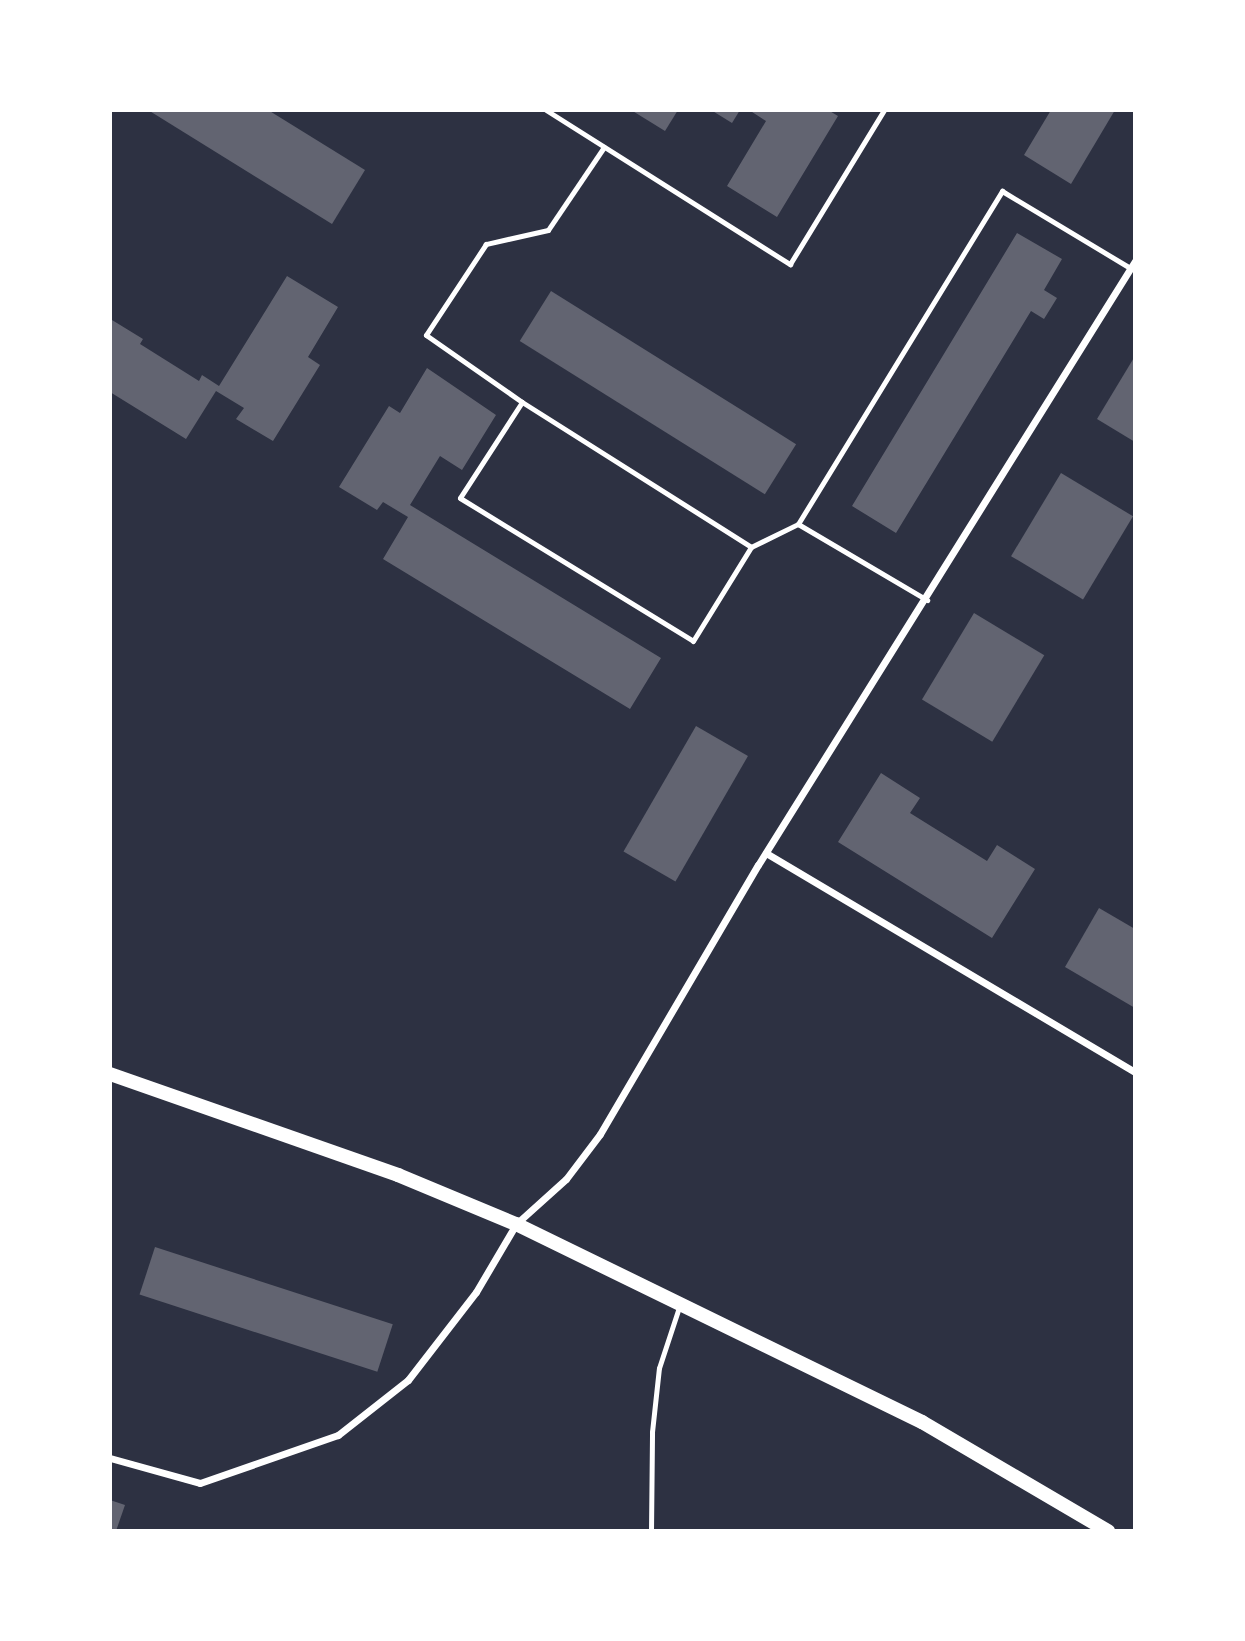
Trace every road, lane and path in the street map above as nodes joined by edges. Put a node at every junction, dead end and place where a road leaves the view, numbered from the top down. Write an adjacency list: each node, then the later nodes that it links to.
1 (546, 110): 3 (lane)
2 (884, 110): 3 (lane)
3 (604, 146): 5 (lane)
4 (1133, 264): 6 (lane); 8 (street)
5 (522, 402): 7 (lane); 7 (lane)
6 (798, 524): 7 (lane); 8 (lane)
7 (751, 547)
8 (927, 600): 9 (street)
9 (766, 853): 10 (street); 12 (street)
10 (1135, 1072)
11 (110, 1073): 12 (main road)
12 (516, 1224): 13 (main road); 14 (street)
13 (680, 1304): 15 (lane); 16 (main road)
14 (110, 1458)
15 (651, 1531)
16 (1108, 1531)

